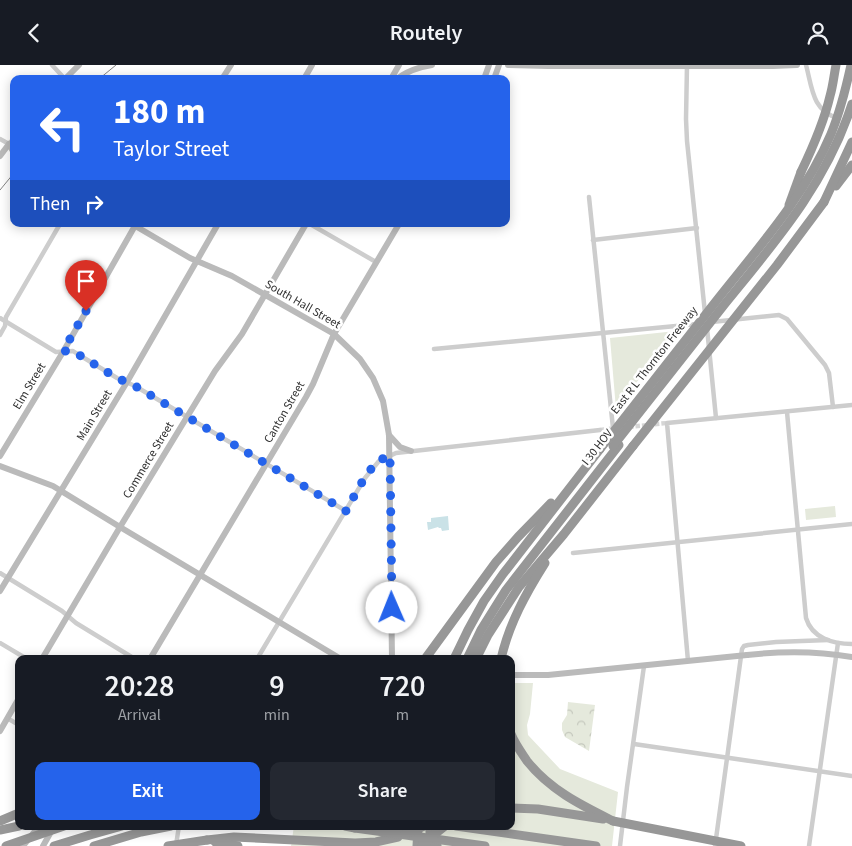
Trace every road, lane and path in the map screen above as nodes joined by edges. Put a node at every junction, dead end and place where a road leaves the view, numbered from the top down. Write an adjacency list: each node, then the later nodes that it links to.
1 (52, 65): 10 (street)
2 (79, 65): 11 (main road)
3 (432, 65): 12 (main road)
4 (508, 65): 9 (main road)
5 (797, 65): 9 (main road)
6 (806, 65): 14 (street)
7 (836, 65): 21 (highway, bridge)
8 (851, 65): 21 (highway, East R L Thornton Freeway, bridge)
9 (687, 66): 29 (street)
10 (61, 75)
11 (69, 75)
12 (403, 75)
13 (852, 104): 51 (highway, I 30 HOV, bridge)
14 (852, 119): 51 (highway, I 30 HOV, bridge)
15 (852, 142): 20 (highway)
16 (10, 146): 17 (main road)
17 (0, 156)
18 (852, 165): 20 (highway)
19 (588, 197): 30 (street)
20 (824, 202): 63 (highway, bridge)
21 (787, 210): 57 (highway, East R L Thornton Freeway, bridge)
22 (58, 227): 35 (street)
23 (132, 227): 41 (main road, Elm Street)
24 (139, 227): 31 (main road, South Hall Street)
25 (216, 227): 31 (main road, Main Street)
26 (304, 227): 33 (main road, Commerce Street)
27 (315, 227): 32 (street)
28 (397, 227): 32 (main road, Canton Street)
29 (697, 229): 30 (street); 36 (street)
30 (594, 240): 37 (street)
31 (196, 261): 33 (main road, South Hall Street); 42 (main road, Main Street)
32 (376, 263): 38 (main road, Canton Street)
33 (265, 295): 38 (main road, South Hall Street); 46 (main road, Commerce Street)
34 (0, 318): 35 (street)
35 (6, 321): 39 (street); 41 (street)
36 (706, 323): 37 (street); 44 (street); 47 (street)
37 (603, 333): 40 (street); 48 (street)
38 (334, 334): 50 (main road, South Hall Street); 55 (main road, Canton Street)
39 (0, 335)
40 (434, 349)
41 (63, 351): 42 (street); 54 (main road, Elm Street)
42 (127, 382): 46 (street); 58 (main road, Main Street)
43 (852, 405): 44 (street)
44 (832, 407): 45 (street)
45 (787, 413): 47 (street); 62 (street)
46 (187, 417): 55 (street); 61 (main road, Commerce Street)
47 (716, 418): 64 (street)
48 (613, 428)
49 (600, 430): 52 (street)
50 (389, 435): 52 (main road); 53 (main road, South Hall Street)
51 (616, 445): 85 (highway, I 30 HOV); 86 (highway, I 30 HOV)
52 (411, 451): 53 (street)
53 (390, 455): 59 (street); 82 (main road, South Hall Street)
54 (0, 456)
55 (266, 464): 59 (street); 67 (main road, Canton Street)
56 (0, 466): 58 (main road)
57 (581, 473): 83 (highway); 84 (highway, East R L Thornton Freeway)
58 (61, 491): 61 (main road); 68 (main road, Main Street)
59 (346, 511): 71 (street)
60 (852, 524): 62 (street)
61 (120, 527): 67 (main road); 70 (main road, Commerce Street)
62 (798, 529): 64 (street); 72 (street)
63 (564, 534): 87 (highway); 88 (highway)
64 (678, 542): 65 (street); 91 (street)
65 (572, 553)
66 (0, 573): 68 (street)
67 (200, 575): 71 (main road); 79 (main road, Canton Street)
68 (8, 578): 69 (main road, Main Street); 70 (street)
69 (0, 591)
70 (67, 616): 77 (main road, Commerce Street); 78 (street)
71 (280, 622): 80 (street); 81 (main road)
72 (828, 640): 74 (street); 89 (street)
73 (0, 643): 76 (street)
74 (838, 643): 75 (street); 101 (street)
75 (852, 644)
76 (20, 655)
77 (44, 655)
78 (128, 655)
79 (152, 655)
80 (259, 655)
81 (334, 655)
82 (392, 655)
83 (428, 655)
84 (456, 655)
85 (465, 655)
86 (469, 655)
87 (478, 655)
88 (502, 655)
89 (744, 655): 90 (main road, bridge); 91 (main road); 100 (street)
90 (852, 657)
91 (688, 661): 92 (main road)
92 (644, 666): 93 (main road); 99 (street)
93 (515, 675)
94 (15, 705): 95 (main road)
95 (7, 718): 96 (street); 97 (main road)
96 (15, 723)
97 (0, 731)
98 (515, 741): 108 (highway)
99 (634, 744): 100 (street); 145 (street)
100 (727, 758): 101 (street); 146 (street)
101 (819, 771): 102 (street); 148 (street)
102 (852, 776)
103 (515, 808): 108 (highway)
104 (15, 812): 105 (highway)
105 (0, 813)
106 (15, 814): 107 (highway)
107 (0, 821)
108 (613, 821): 147 (highway, bridge)
109 (15, 827): 110 (highway)
110 (0, 830)
111 (36, 830): 127 (main road)
112 (52, 830): 132 (main road)
113 (52, 830): 129 (highway, bridge)
114 (108, 830): 133 (highway)
115 (151, 830): 134 (highway)
116 (178, 830): 136 (street)
117 (373, 830): 143 (highway, bridge)
118 (413, 830): 128 (highway, bridge)
119 (421, 830): 138 (highway)
120 (422, 830): 139 (highway)
121 (425, 830): 141 (highway, bridge)
122 (432, 830): 140 (highway)
123 (436, 830): 142 (highway, bridge)
124 (438, 830): 141 (highway)
125 (440, 830): 139 (highway, bridge)
126 (484, 830): 144 (highway)
127 (32, 835): 130 (main road); 131 (main road)
128 (207, 840): 135 (highway, bridge); 137 (highway)
129 (6, 846)
130 (15, 846)
131 (23, 846)
132 (43, 846)
133 (54, 846)
134 (94, 846)
135 (168, 846)
136 (176, 846)
137 (238, 846)
138 (417, 846)
139 (423, 846)
140 (430, 846)
141 (438, 846)
142 (456, 846)
143 (485, 846)
144 (596, 846)
145 (620, 846)
146 (714, 846)
147 (741, 846)
148 (809, 846)

